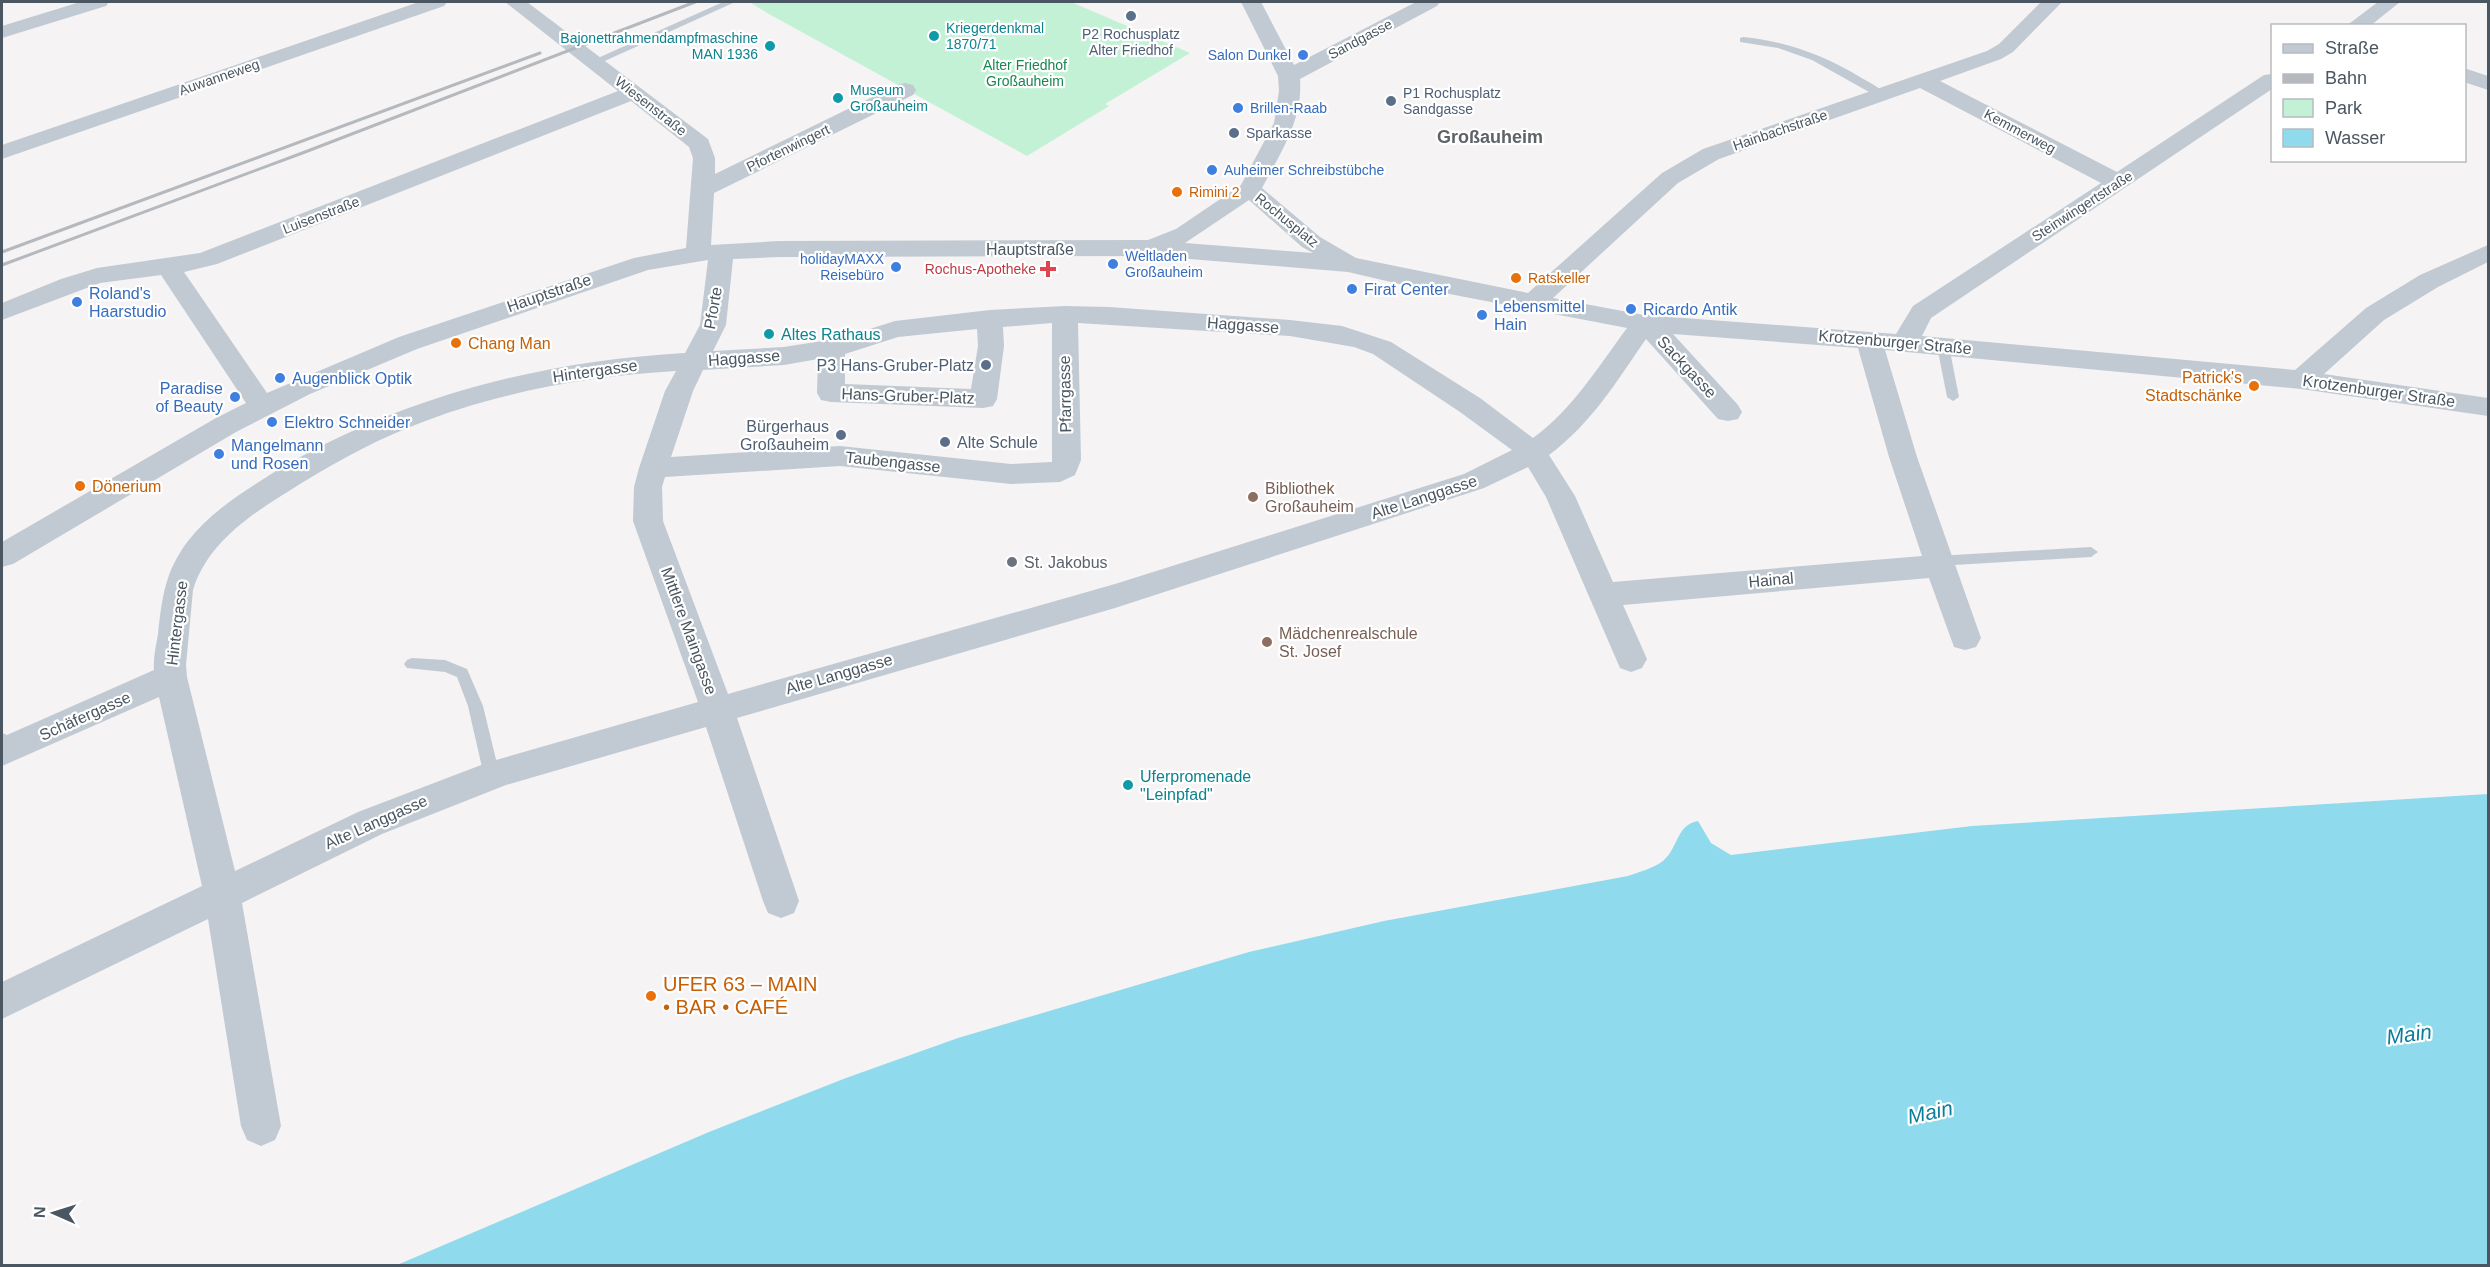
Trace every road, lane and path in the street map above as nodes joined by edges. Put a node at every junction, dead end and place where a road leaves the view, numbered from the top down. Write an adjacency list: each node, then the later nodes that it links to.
1 (99, 2): 10 (street)
2 (436, 2): 21 (street, Auwanneweg)
3 (515, 2): 12 (street, Wiesenstraße)
4 (1251, 2): 14 (street)
5 (1430, 2): 14 (street, Sandgasse)
6 (2052, 2): 15 (street, Hainbachstraße)
7 (2390, 2): 9 (street)
8 (728, 3): 12 (lane)
9 (2359, 24)
10 (2, 32)
11 (1743, 40): 20 (lane)
12 (594, 62): 19 (street, Wiesenstraße)
13 (2466, 75): 17 (street)
14 (1289, 76): 24 (street)
15 (1923, 81): 20 (street, Hainbachstraße); 22 (street, Kemmerweg)
16 (2271, 81): 22 (street, Steinwingertstraße)
17 (2488, 84)
18 (905, 90): 23 (street, Pfortenwingert)
19 (633, 93): 23 (street, Wiesenstraße); 30 (street, Luisenstraße)
20 (1882, 95): 31 (street, Hainbachstraße)
21 (2, 152)
22 (2118, 182): 37 (street, Steinwingertstraße)
23 (703, 189): 27 (street, Wiesenstraße)
24 (1250, 189): 25 (street, Rochusplatz); 26 (street, Rochusplatz)
25 (1311, 242): 29 (street, Krotzenburger Straße)
26 (1153, 248): 27 (street, Hauptstraße); 29 (street, Rochusplatz)
27 (710, 252): 40 (street, Pforte); 43 (street, Hauptstraße)
28 (2488, 253): 41 (street)
29 (1348, 264): 31 (street, Krotzenburger Straße)
30 (169, 269): 32 (street, Luisenstraße); 43 (street)
31 (1533, 302): 35 (street, Krotzenburger Straße)
32 (2, 312)
33 (1065, 314): 34 (street, Haggasse); 46 (street, Haggasse); 48 (street, Pfarrgasse)
34 (990, 318): 39 (street, Haggasse); 39 (street, Hans-Gruber-Platz)
35 (1644, 323): 36 (street, Krotzenburger Straße); 45 (street, Sackgasse); 46 (street, Alte Langgasse)
36 (1869, 340): 37 (street, Krotzenburger Straße); 51 (street)
37 (1907, 343): 38 (street, Krotzenburger Straße)
38 (1943, 346): 41 (street, Krotzenburger Straße); 42 (lane)
39 (832, 348): 40 (street, Haggasse)
40 (693, 362): 47 (street, Mittlere Maingasse); 56 (street, Hintergasse)
41 (2301, 380): 44 (street, Krotzenburger Straße)
42 (1953, 397)
43 (262, 406): 50 (street, Hauptstraße)
44 (2488, 407)
45 (1728, 412)
46 (1533, 452): 52 (street, Haggasse); 57 (street, Alte Langgasse)
47 (653, 468): 48 (street, Taubengasse); 57 (street, Mittlere Maingasse)
48 (1060, 472)
49 (2091, 552): 51 (lane)
50 (2, 556)
51 (1938, 563): 52 (street, Hainal); 53 (street)
52 (1604, 595): 54 (street, Haggasse)
53 (1965, 638)
54 (1631, 659)
55 (412, 664): 59 (lane)
56 (171, 677): 58 (street, Schäfergasse); 60 (street, Hintergasse)
57 (717, 709): 59 (street, Alte Langgasse); 61 (street, Mittlere Maingasse)
58 (2, 747)
59 (492, 776): 60 (street, Alte Langgasse)
60 (222, 893): 62 (street, Alte Langgasse); 63 (street, Hintergasse)
61 (781, 901)
62 (2, 1001)
63 (261, 1126)

